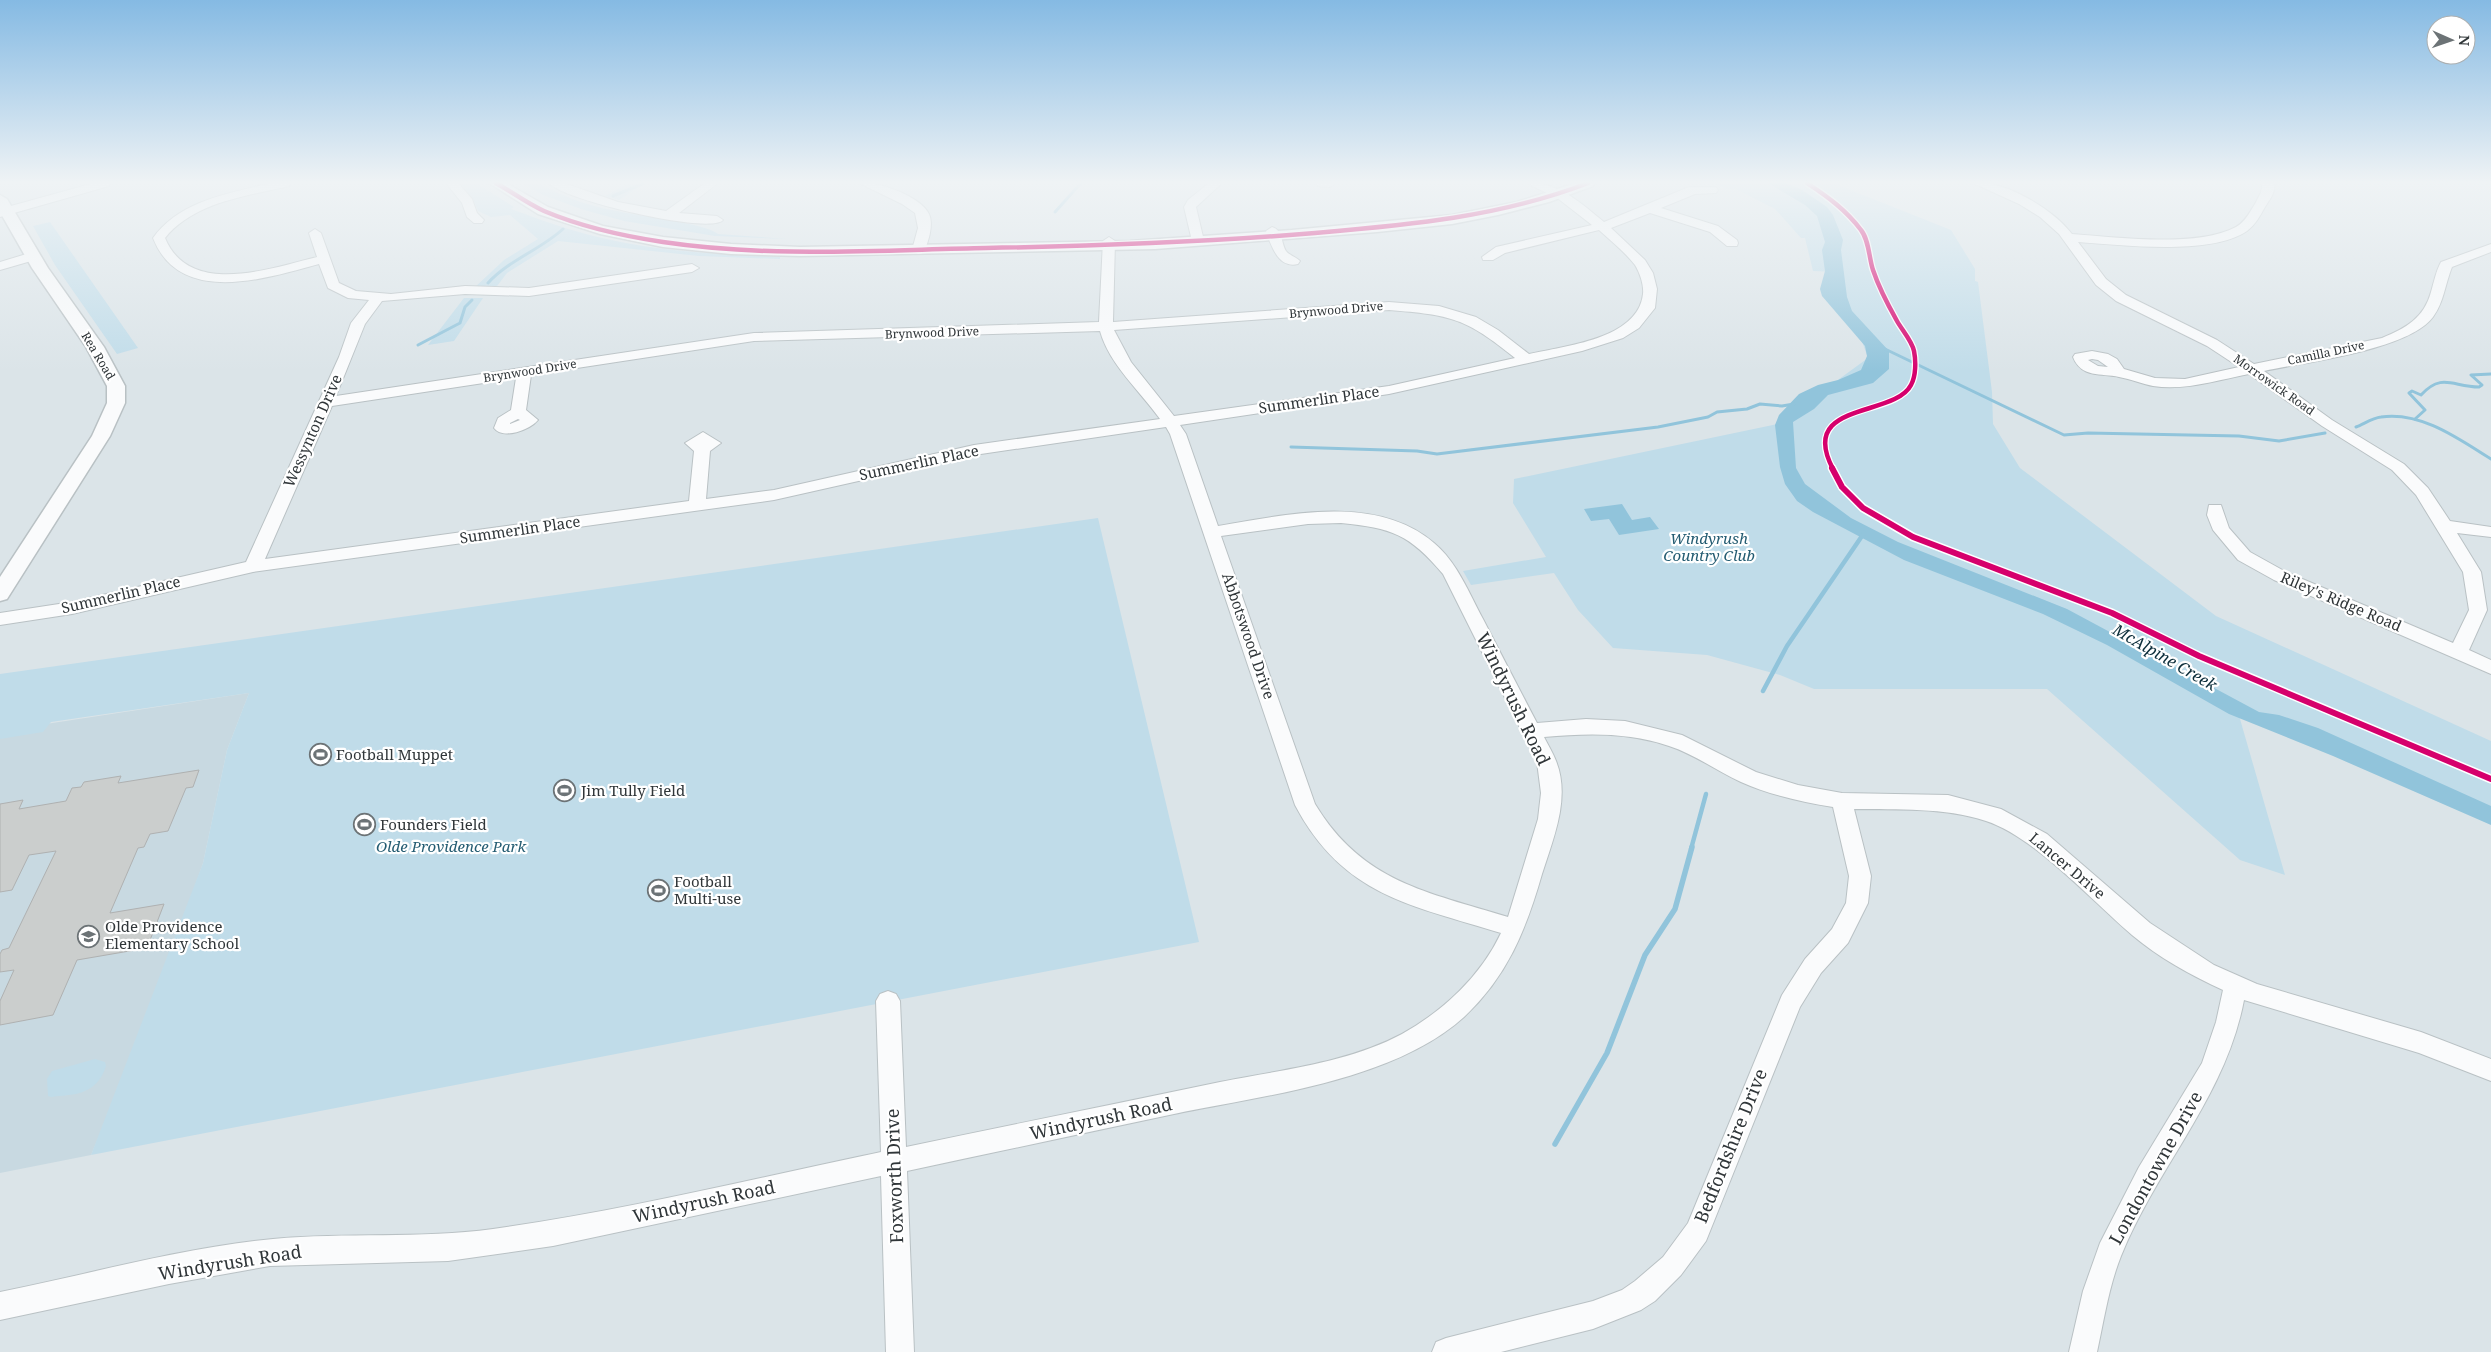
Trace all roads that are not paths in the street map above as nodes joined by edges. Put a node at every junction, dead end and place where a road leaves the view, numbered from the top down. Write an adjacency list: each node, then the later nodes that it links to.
1 (27, 246): 13 (main road, Rea Road)
2 (162, 246): 15 (street)
3 (320, 246): 15 (street)
4 (754, 246): 11 (main road)
5 (991, 246): 11 (main road)
6 (1109, 246): 20 (street, Abbotswood Drive)
7 (1279, 246): 16 (street)
8 (1517, 246): 14 (street)
9 (1624, 246): 21 (street, Summerlin Place)
10 (2075, 246): 22 (street, Morrowick Road)
11 (919, 248)
12 (2491, 248): 22 (street, Camilla Drive)
13 (33, 256): 17 (street); 35 (main road, Rea Road)
14 (1488, 257)
15 (324, 259): 19 (street)
16 (1293, 261)
17 (0, 266)
18 (692, 268): 19 (street)
19 (377, 299): 25 (street, Wessynton Drive)
20 (1106, 326): 21 (street, Brynwood Drive); 23 (street, Brynwood Drive); 27 (street, Abbotswood Drive)
21 (1526, 360): 27 (street, Summerlin Place)
22 (2252, 369): 24 (street, Camilla Drive); 31 (street, Morrowick Road)
23 (524, 372): 25 (street, Brynwood Drive); 26 (street)
24 (2119, 372)
25 (326, 402): 34 (street, Wessynton Drive)
26 (518, 412)
27 (1172, 422): 29 (street, Summerlin Place); 32 (street, Abbotswood Drive)
28 (702, 449): 29 (street)
29 (697, 506): 34 (street, Summerlin Place)
30 (2215, 509): 37 (street, Riley's Ridge Road)
31 (2445, 526): 33 (street); 37 (street, Morrowick Road)
32 (1212, 532): 39 (street, Windyrush Road); 41 (street, Abbotswood Drive)
33 (2491, 532)
34 (254, 566): 36 (street, Summerlin Place)
35 (0, 594)
36 (0, 619)
37 (2458, 653): 38 (street, Riley's Ridge Road)
38 (2491, 667)
39 (1532, 732): 40 (street, Lancer Drive); 41 (street, Windyrush Road)
40 (1842, 801): 42 (street, Lancer Drive); 48 (street, Bedfordshire Drive)
41 (1515, 928): 45 (street, Windyrush Road)
42 (2235, 986): 44 (street, Lancer Drive); 49 (street, Londontowne Drive)
43 (888, 1001): 45 (street, Foxworth Drive)
44 (2491, 1070)
45 (895, 1162): 46 (street, Windyrush Road); 47 (street, Foxworth Drive)
46 (0, 1306)
47 (900, 1352)
48 (1446, 1352)
49 (2083, 1352)

